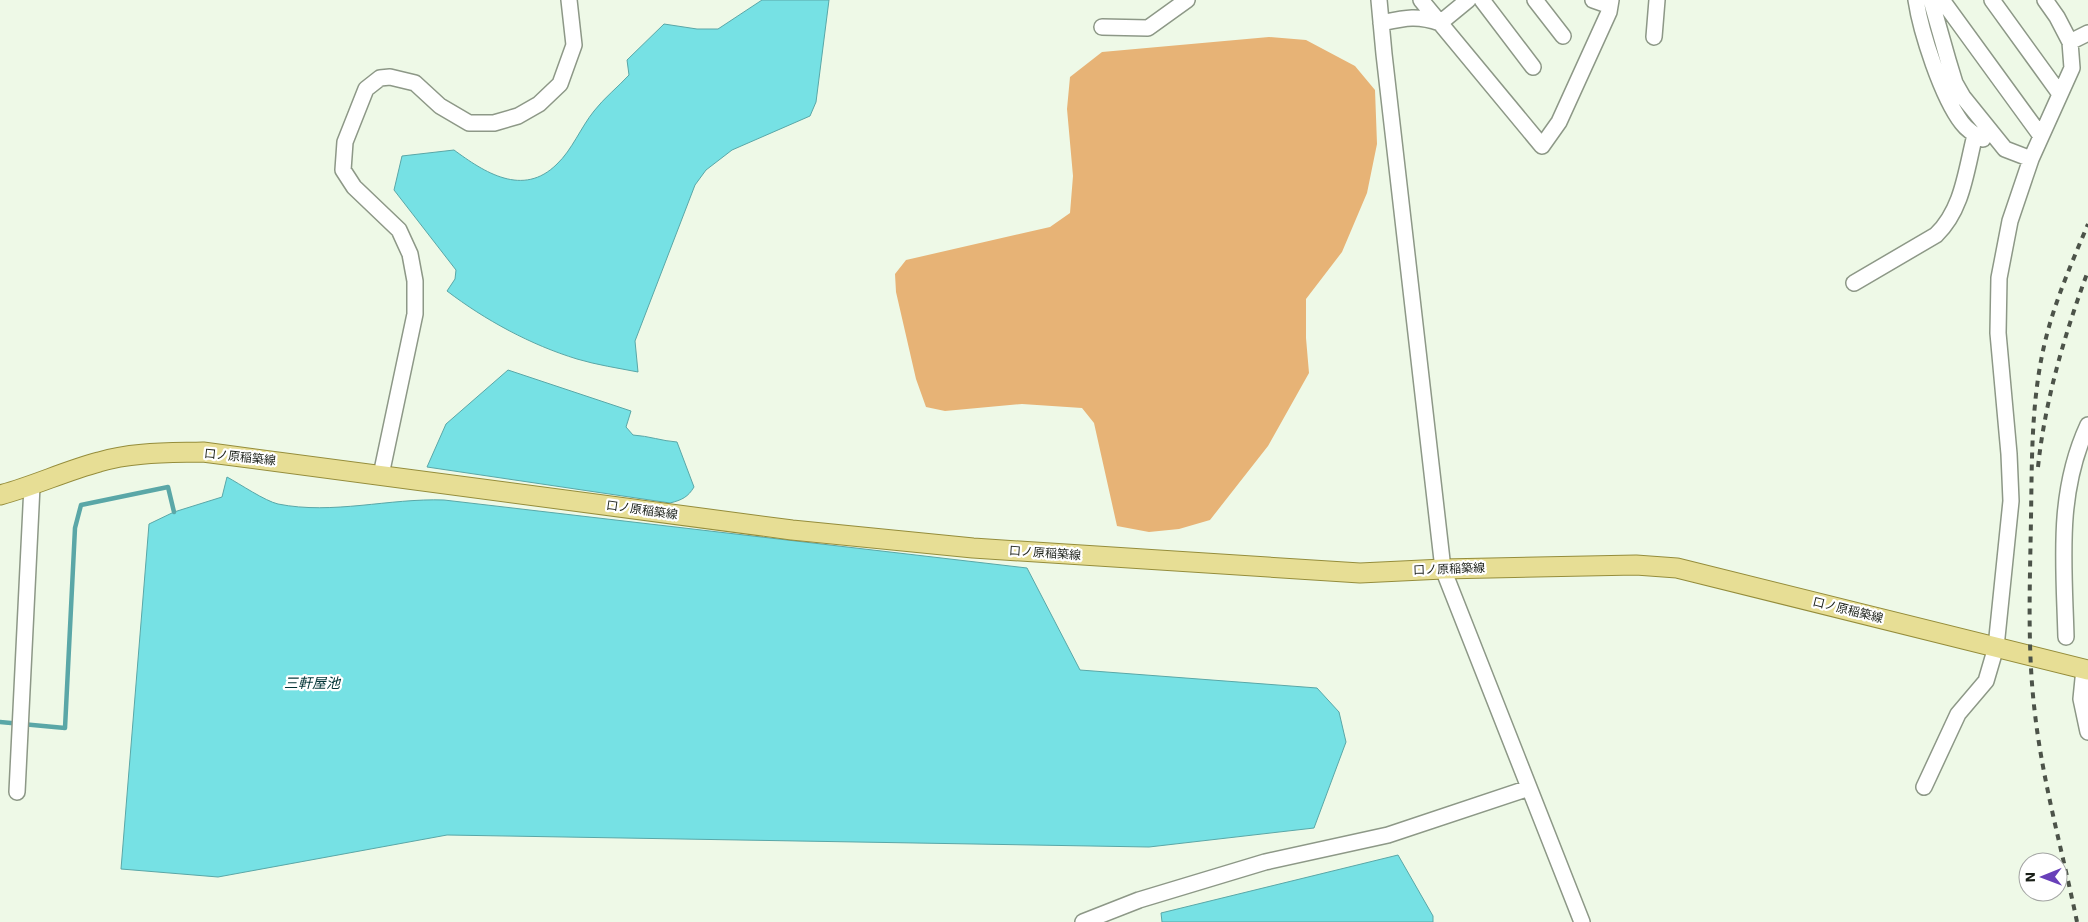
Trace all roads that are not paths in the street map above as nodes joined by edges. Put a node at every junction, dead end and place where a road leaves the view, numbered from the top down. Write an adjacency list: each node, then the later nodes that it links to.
1 (569, 0): 31 (street)
2 (1187, 0): 18 (street)
3 (1379, 0): 16 (street)
4 (1421, 0): 17 (street)
5 (1468, 0): 17 (street)
6 (1482, 0): 23 (street)
7 (1535, 0): 20 (street)
8 (1593, 0): 15 (street)
9 (1657, 0): 21 (street)
10 (1916, 0): 25 (street)
11 (1931, 0): 27 (street)
12 (1942, 0): 26 (street)
13 (1992, 0): 24 (street)
14 (2045, 0): 22 (street)
15 (1611, 3): 17 (street)
16 (1381, 23): 17 (street); 34 (street)
17 (1440, 23)
18 (1102, 27)
19 (2088, 33): 22 (street)
20 (1563, 36)
21 (1654, 37)
22 (2070, 42): 24 (street)
23 (1533, 67)
24 (2060, 94): 26 (street)
25 (1975, 135): 27 (street); 29 (street)
26 (2041, 136): 28 (street)
27 (2005, 149): 28 (street)
28 (2031, 160): 36 (street)
29 (1854, 283)
30 (2088, 425): 35 (street)
31 (381, 475): 32 (main road, 口ノ原稲築線); 34 (main road, 口ノ原稲築線)
32 (32, 486): 33 (main road, 口ノ原稲築線); 41 (street)
33 (0, 495)
34 (1443, 569): 36 (main road, 口ノ原稲築線); 40 (street)
35 (2066, 637)
36 (1996, 647): 37 (main road, 口ノ原稲築線); 39 (street)
37 (2086, 669): 38 (street)
38 (2088, 732)
39 (1924, 787)
40 (1529, 788): 42 (street); 43 (street)
41 (17, 792)
42 (1083, 922)
43 (1582, 922)

